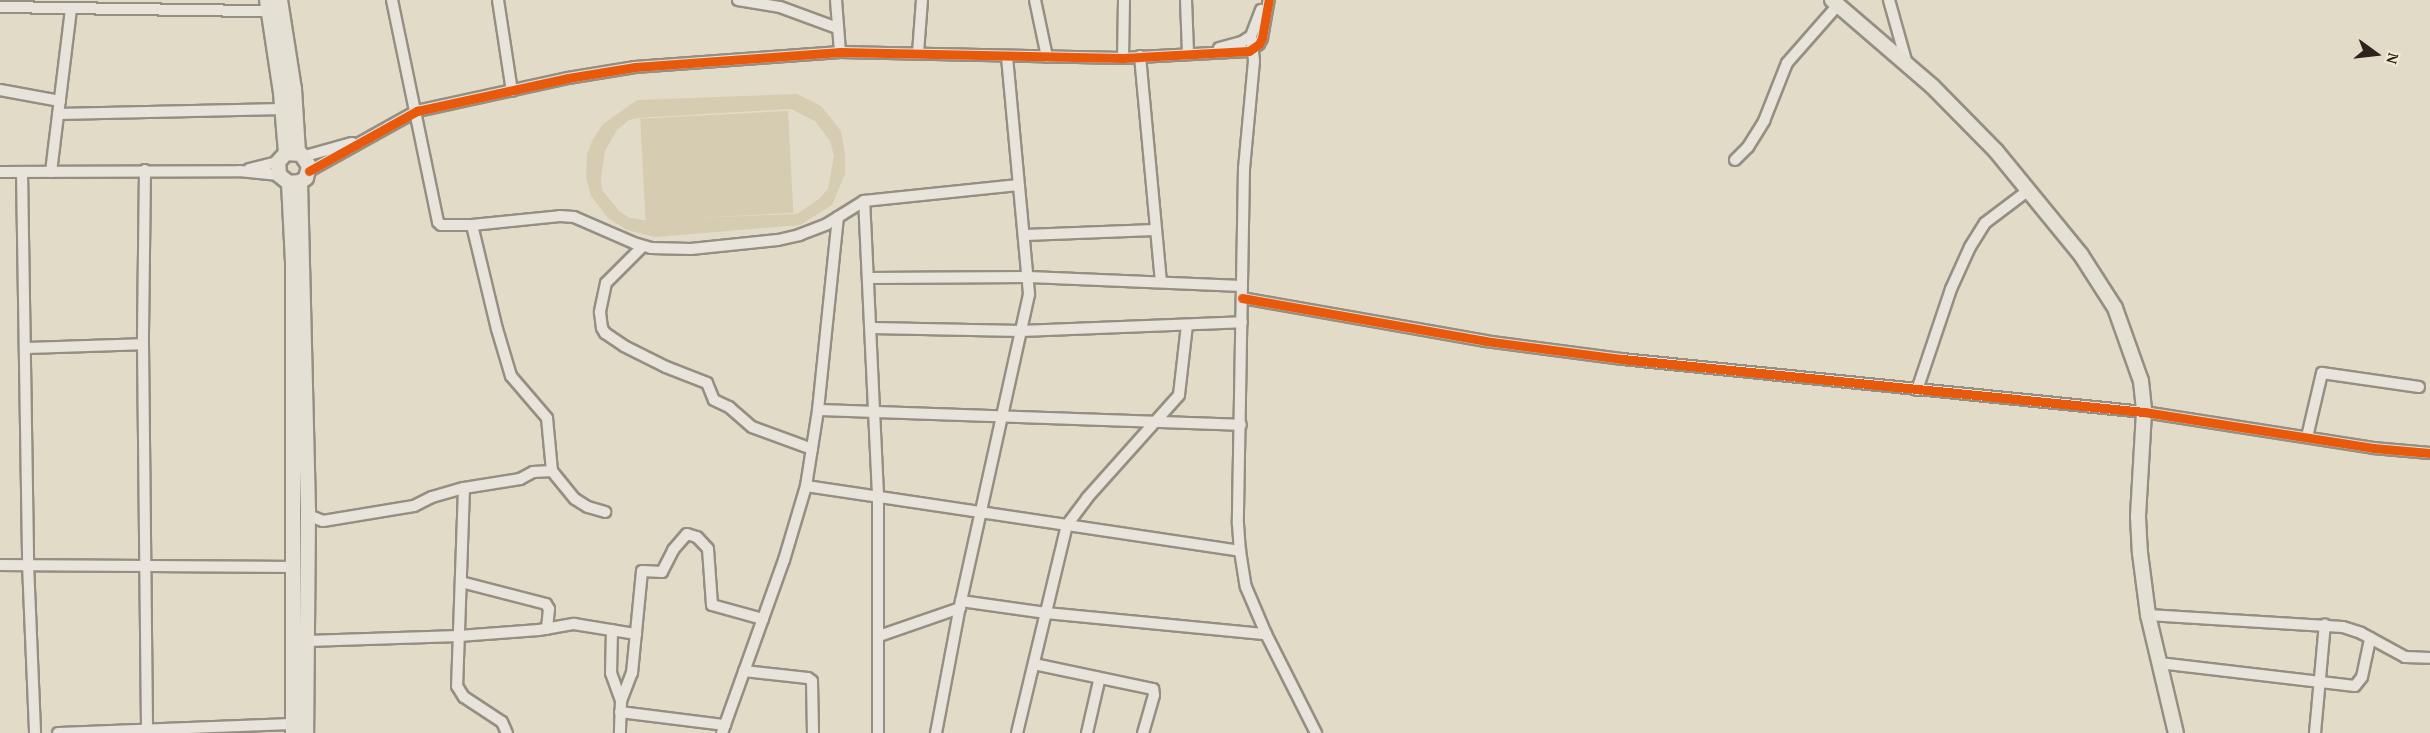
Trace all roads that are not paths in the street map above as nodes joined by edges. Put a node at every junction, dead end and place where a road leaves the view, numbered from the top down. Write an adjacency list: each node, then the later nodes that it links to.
1 (280, 0): 39 (main road)
2 (392, 0): 35 (street)
3 (498, 0): 32 (street)
4 (738, 0): 14 (street)
5 (836, 0): 19 (street)
6 (922, 0): 25 (street)
7 (1035, 0): 28 (street)
8 (1124, 0): 29 (street)
9 (1186, 0): 24 (street)
10 (1264, 0): 20 (street)
11 (1269, 0): 21 (street)
12 (1888, 0): 30 (street)
13 (1835, 2): 30 (main road); 38 (street)
14 (773, 3): 19 (street)
15 (147, 5): 16 (street); 18 (street)
16 (268, 5): 34 (main road)
17 (0, 7): 18 (street)
18 (71, 8): 33 (street)
19 (837, 28): 23 (street)
20 (1251, 36): 21 (street); 22 (street)
21 (1255, 48): 22 (street); 55 (street)
22 (1204, 51): 24 (street)
23 (840, 52): 25 (street); 32 (street)
24 (1188, 52): 26 (street)
25 (918, 53): 27 (street)
26 (1140, 56): 29 (street); 49 (street)
27 (1007, 57): 28 (street); 44 (street)
28 (1047, 57): 29 (street)
29 (1123, 58)
30 (1907, 64): 45 (main road)
31 (0, 90): 33 (street)
32 (512, 90): 35 (street)
33 (60, 101): 36 (street)
34 (283, 109): 36 (street); 39 (main road)
35 (417, 111): 37 (street); 48 (street)
36 (58, 114): 43 (street)
37 (361, 141): 39 (street); 39 (street)
38 (1735, 160)
39 (293, 167): 40 (street); 80 (main road); 86 (main road)
40 (145, 170): 43 (street); 61 (street)
41 (0, 172): 42 (street)
42 (22, 172): 43 (street); 62 (street)
43 (51, 172)
44 (1018, 185): 46 (street); 50 (street)
45 (2030, 189): 64 (street); 67 (main road)
46 (864, 201): 47 (street); 53 (street)
47 (838, 217): 51 (street); 65 (street)
48 (472, 225): 51 (street); 74 (street)
49 (1156, 230): 50 (street); 54 (street)
50 (1024, 235): 52 (street)
51 (643, 246): 72 (street)
52 (1029, 277): 53 (street); 54 (street); 60 (street)
53 (870, 278): 59 (street)
54 (1161, 282): 55 (street)
55 (1242, 286): 56 (street)
56 (1242, 298): 57 (street); 64 (street)
57 (1242, 322): 58 (street); 70 (street)
58 (1187, 326): 60 (street); 69 (street)
59 (872, 328): 60 (street); 66 (street)
60 (1021, 331): 68 (street)
61 (143, 344): 62 (street); 84 (street)
62 (25, 348): 83 (street)
63 (2420, 387): 71 (street)
64 (1917, 390): 67 (street)
65 (818, 410): 66 (street); 72 (street)
66 (876, 410): 68 (street); 77 (street)
67 (2144, 412): 71 (street); 90 (main road)
68 (1002, 417): 69 (street); 79 (street)
69 (1154, 423): 70 (street); 81 (street)
70 (1241, 425): 82 (street)
71 (2307, 437): 73 (street)
72 (812, 449): 75 (street)
73 (2430, 453)
74 (552, 471): 76 (street); 78 (street)
75 (806, 486): 77 (street); 91 (street)
76 (464, 488): 80 (street); 87 (street)
77 (878, 495): 79 (street); 98 (street)
78 (605, 512)
79 (980, 512): 81 (street); 88 (street)
80 (308, 515): 100 (main road)
81 (1067, 525): 82 (street); 89 (street)
82 (1240, 552): 96 (street)
83 (28, 564): 84 (street); 85 (street); 111 (street)
84 (145, 564): 86 (street); 110 (street)
85 (0, 565)
86 (294, 567): 108 (main road)
87 (461, 582): 93 (street); 97 (street)
88 (960, 605): 89 (street); 98 (street); 118 (street)
89 (1047, 613): 96 (street); 103 (street)
90 (2148, 615): 92 (street); 102 (main road)
91 (763, 619): 95 (street); 104 (street)
92 (2325, 624): 99 (street); 106 (street)
93 (548, 628): 94 (street); 97 (street)
94 (612, 630): 95 (street); 107 (street)
95 (636, 634): 107 (street)
96 (1266, 634): 122 (street)
97 (459, 636): 100 (street); 114 (street)
98 (879, 636): 117 (street)
99 (2370, 638): 101 (street); 106 (street)
100 (307, 641): 113 (main road)
101 (2430, 658)
102 (2159, 663): 106 (street); 123 (main road)
103 (1034, 664): 105 (street); 119 (street)
104 (744, 671): 109 (street); 116 (street)
105 (1097, 677): 120 (street); 121 (street)
106 (2319, 683): 124 (street)
107 (620, 707): 109 (street); 115 (street)
108 (293, 729): 110 (street)
109 (724, 729)
110 (147, 730): 112 (street)
111 (35, 733)
112 (58, 733)
113 (306, 733)
114 (507, 733)
115 (620, 733)
116 (813, 733)
117 (878, 733)
118 (936, 733)
119 (1017, 733)
120 (1087, 733)
121 (1143, 733)
122 (1316, 733)
123 (2176, 733)
124 (2315, 733)

